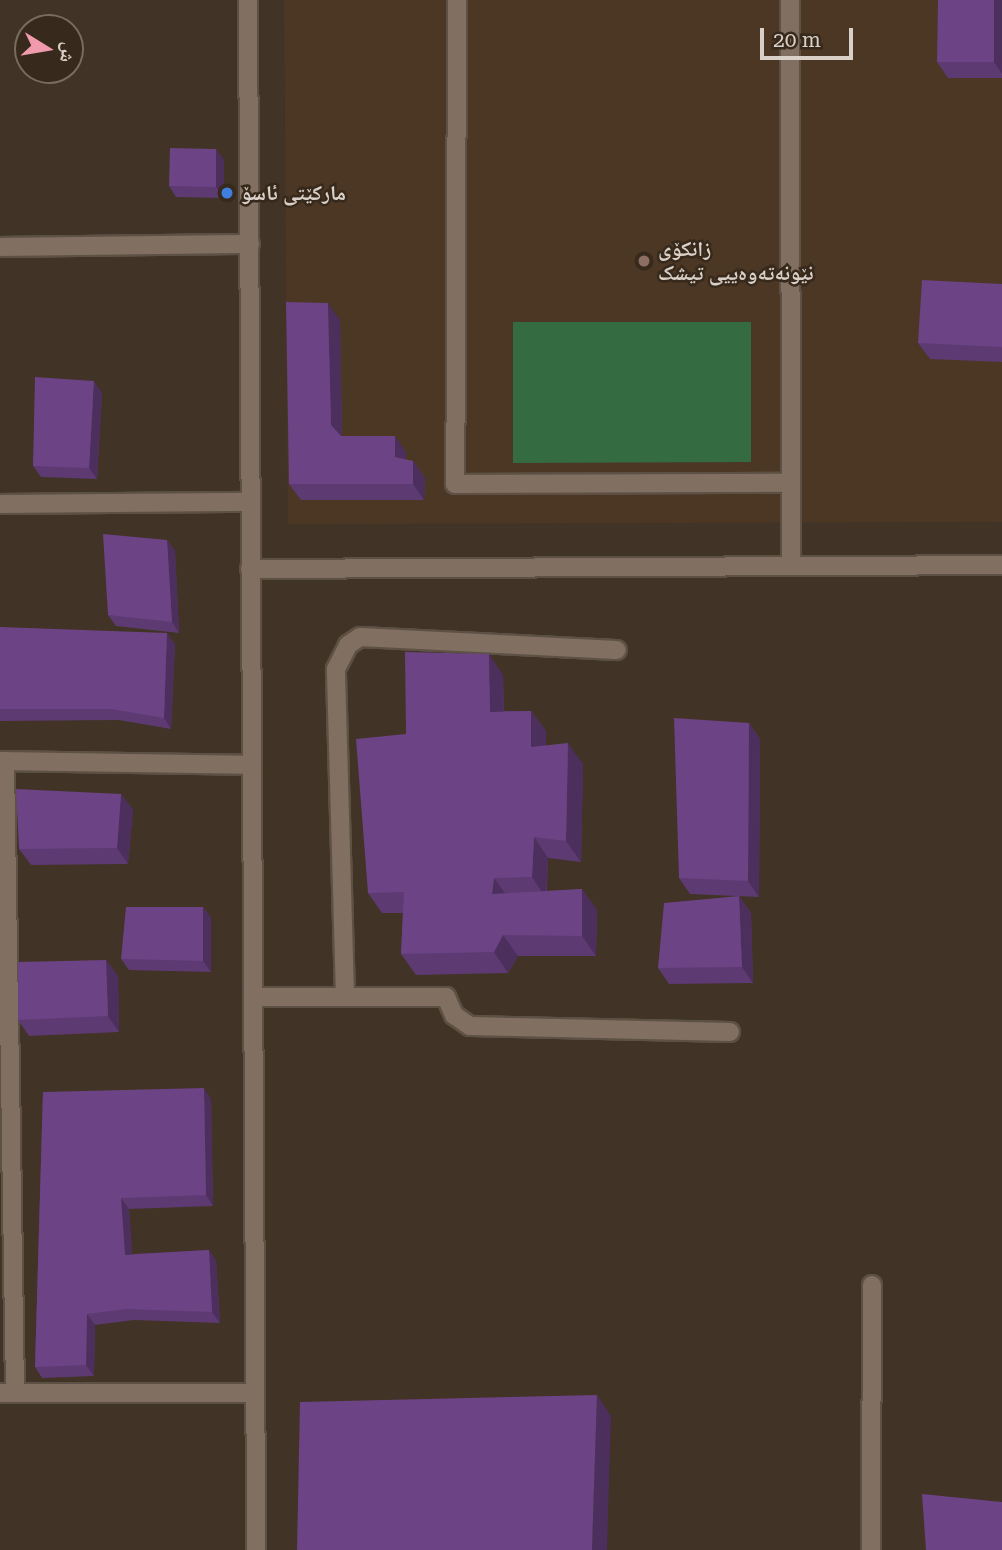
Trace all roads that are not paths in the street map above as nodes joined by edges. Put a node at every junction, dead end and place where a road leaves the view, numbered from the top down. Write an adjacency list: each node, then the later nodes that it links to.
1 (248, 0): 4 (street)
2 (457, 0): 6 (street)
3 (790, 0): 6 (street)
4 (250, 244): 5 (street); 7 (street)
5 (0, 247)
6 (790, 483): 9 (street)
7 (249, 502): 8 (street); 11 (street)
8 (0, 504)
9 (791, 565): 10 (street); 11 (street)
10 (1002, 565)
11 (250, 569): 14 (street)
12 (617, 650): 15 (street)
13 (3, 761): 14 (street); 18 (street)
14 (252, 765): 16 (street)
15 (345, 996): 16 (street); 17 (street)
16 (255, 997): 21 (street)
17 (730, 1032)
18 (5, 1161): 20 (street)
19 (872, 1286): 23 (street)
20 (8, 1393): 21 (street)
21 (254, 1393): 22 (street)
22 (256, 1550)
23 (871, 1550)

